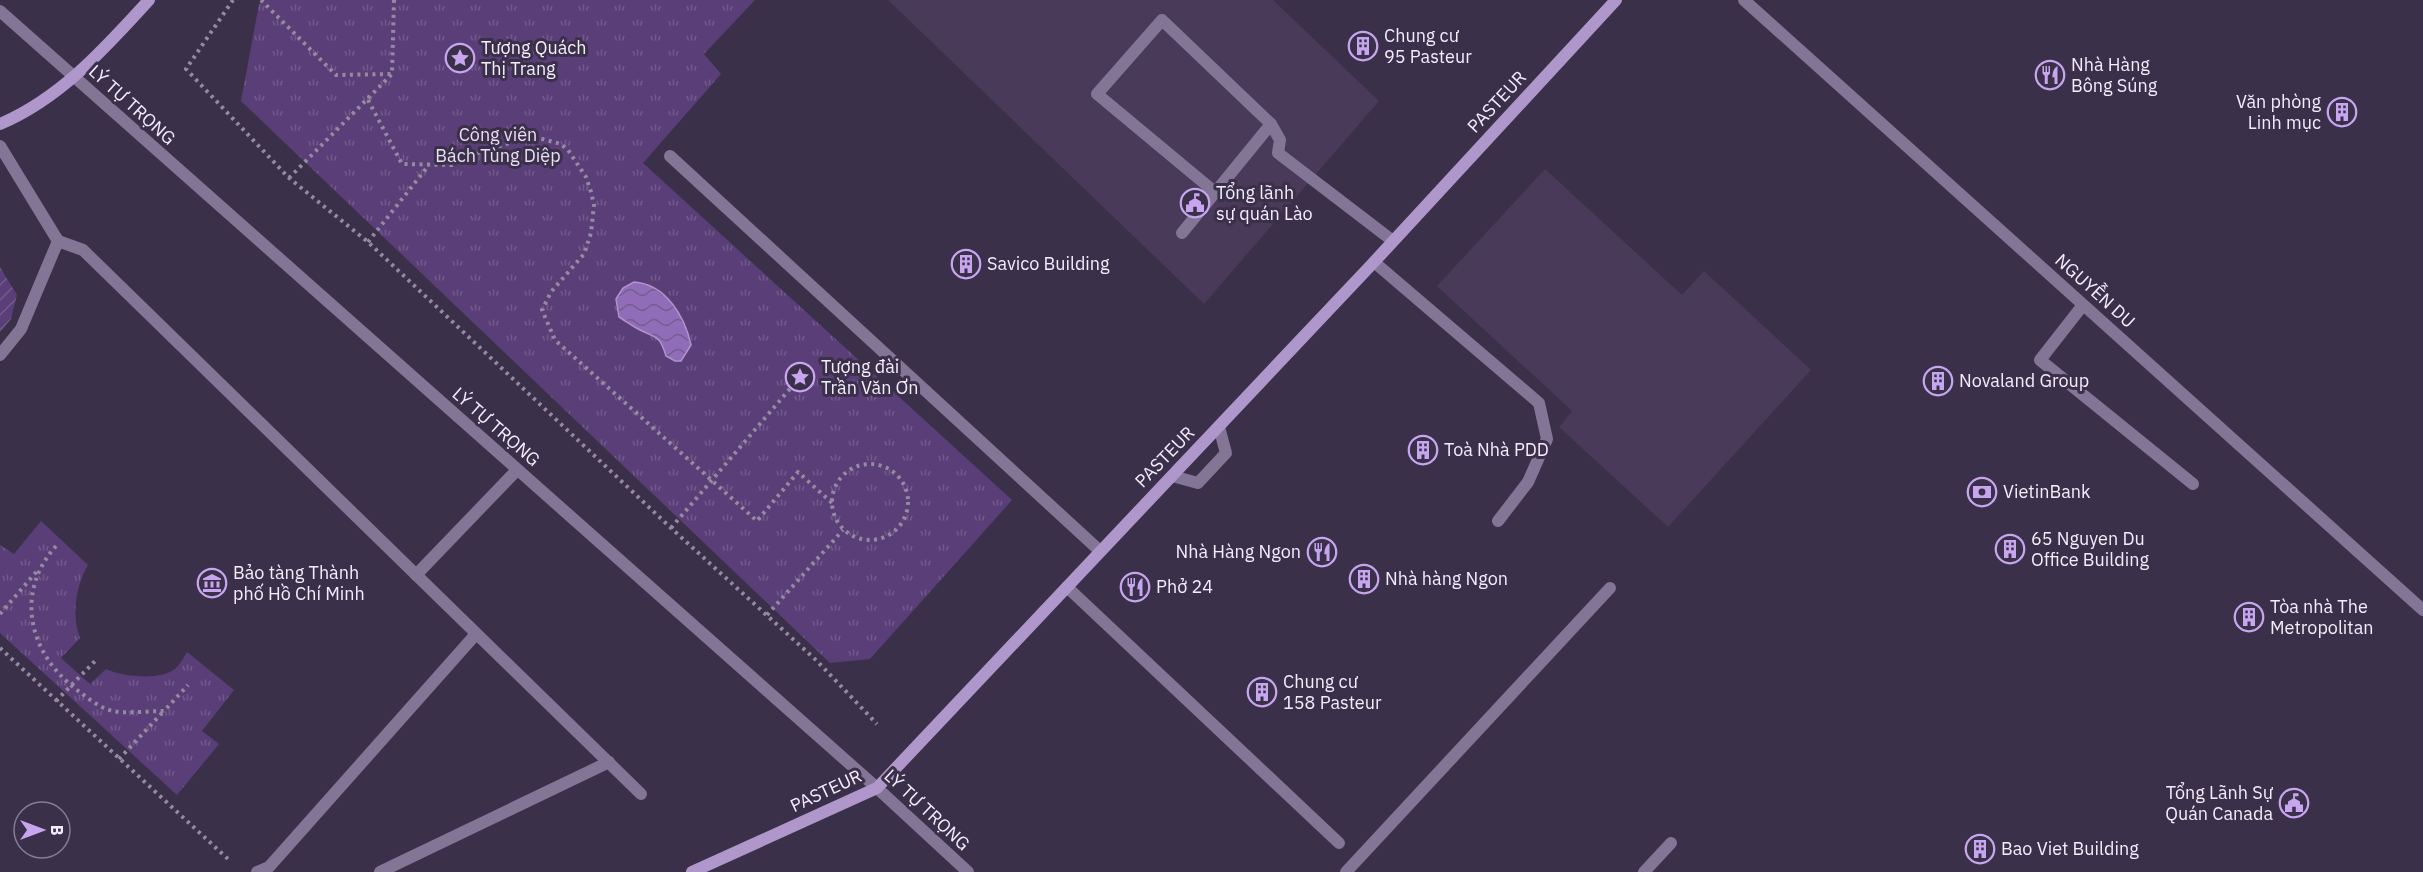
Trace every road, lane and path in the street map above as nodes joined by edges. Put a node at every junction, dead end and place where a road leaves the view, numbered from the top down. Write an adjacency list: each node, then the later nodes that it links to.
1 (149, 0): 9 (main road)
2 (233, 0): 16 (path)
3 (261, 0): 8 (path)
4 (394, 0): 8 (path)
5 (1616, 0): 21 (main road, PASTEUR)
6 (1744, 0): 23 (street, NGUYỄN DU)
7 (0, 11): 9 (street, LÝ TỰ TRỌNG)
8 (392, 74): 10 (path)
9 (74, 78): 11 (main road); 27 (street, LÝ TỰ TRỌNG)
10 (368, 100): 15 (path); 16 (path)
11 (0, 124)
12 (1271, 124): 17 (street); 17 (street); 21 (street)
13 (0, 146): 19 (street)
14 (670, 156): 36 (street)
15 (429, 165): 20 (path); 29 (path)
16 (289, 178): 20 (path)
17 (1216, 193): 18 (street)
18 (1182, 232)
19 (58, 242): 24 (street); 38 (street)
20 (368, 242): 33 (path)
21 (1393, 242): 22 (main road, PASTEUR)
22 (1374, 262): 26 (main road, PASTEUR); 32 (street)
23 (2083, 304): 30 (street); 41 (street, NGUYỄN DU)
24 (0, 355)
25 (800, 377): 29 (path)
26 (1219, 427): 28 (main road, PASTEUR); 28 (street)
27 (517, 470): 38 (street); 54 (street, LÝ TỰ TRỌNG)
28 (1172, 476): 36 (main road, PASTEUR)
29 (712, 479): 31 (path); 33 (path)
30 (2193, 484)
31 (832, 503): 34 (path); 34 (path)
32 (1498, 521)
33 (671, 528): 43 (path)
34 (843, 530): 43 (path)
35 (56, 546): 37 (path)
36 (1100, 551): 39 (main road, PASTEUR)
37 (41, 567): 42 (path); 48 (path)
38 (416, 575): 44 (street)
39 (1067, 587): 54 (main road, PASTEUR); 56 (street)
40 (1610, 588): 63 (street)
41 (2423, 610)
42 (0, 614)
43 (766, 615): 51 (path)
44 (476, 634): 53 (street); 59 (street)
45 (0, 648): 49 (path)
46 (97, 659): 48 (path)
47 (188, 685): 50 (path)
48 (71, 686): 49 (path); 50 (path)
49 (56, 701): 52 (path)
50 (164, 711): 52 (path)
51 (877, 724)
52 (119, 759): 58 (path)
53 (609, 762): 55 (street); 60 (street)
54 (877, 788): 61 (main road, PASTEUR); 62 (street, LÝ TỰ TRỌNG)
55 (640, 794)
56 (1339, 843)
57 (1671, 843): 64 (street)
58 (233, 864)
59 (266, 870)
60 (380, 872)
61 (692, 872)
62 (968, 872)
63 (1346, 872)
64 (1644, 872)

